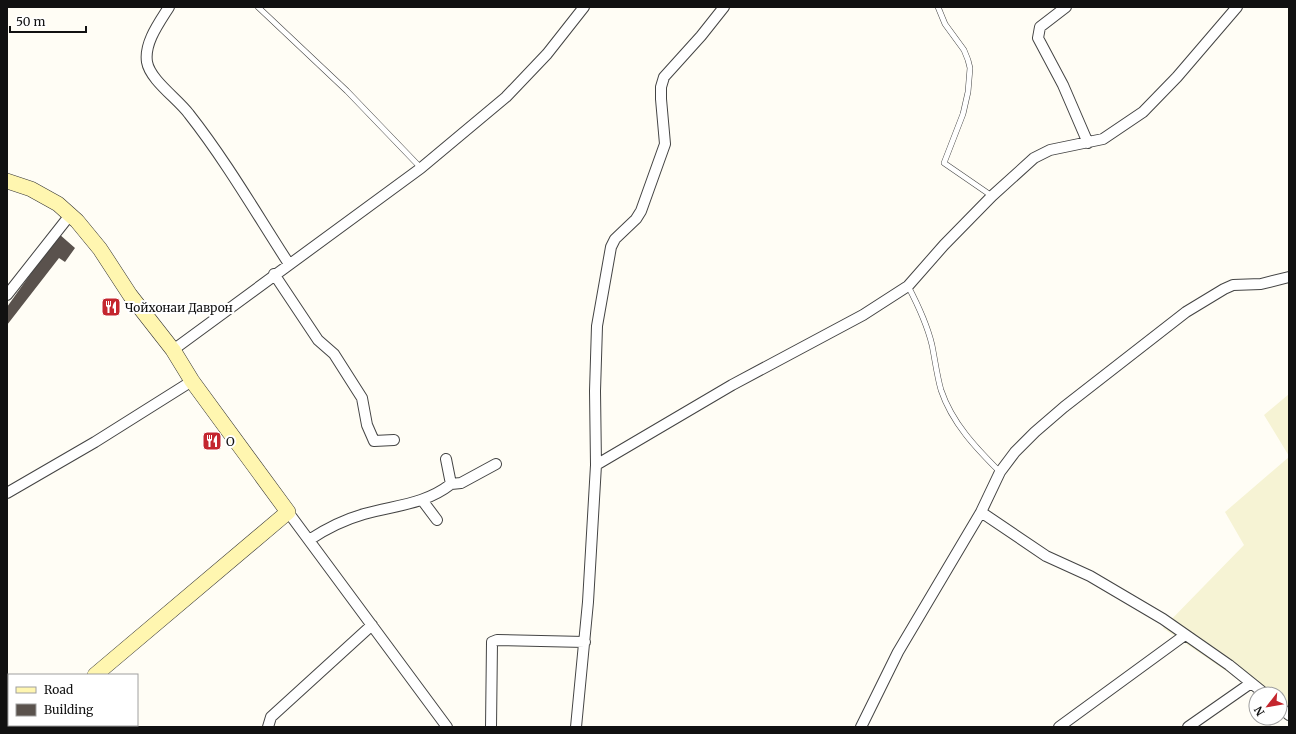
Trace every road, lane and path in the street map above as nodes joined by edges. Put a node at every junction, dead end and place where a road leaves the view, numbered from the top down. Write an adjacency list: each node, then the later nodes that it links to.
1 (169, 7): 13 (street)
2 (258, 7): 9 (lane)
3 (584, 7): 9 (street)
4 (724, 7): 23 (street)
5 (938, 7): 11 (lane)
6 (1066, 7): 8 (street)
7 (1237, 7): 8 (street)
8 (1088, 143): 11 (street)
9 (421, 168): 13 (street)
10 (7, 181): 12 (main road)
11 (992, 196): 16 (street)
12 (70, 215): 17 (street); 18 (main road)
13 (289, 264): 14 (street)
14 (274, 274): 18 (street); 20 (street)
15 (1289, 277): 24 (street)
16 (908, 286): 23 (street); 24 (lane)
17 (7, 295)
18 (173, 350): 19 (main road)
19 (192, 381): 26 (street); 28 (main road)
20 (394, 440)
21 (446, 459): 25 (street)
22 (496, 464): 25 (street)
23 (596, 465): 34 (street)
24 (1000, 472): 29 (street)
25 (451, 484): 27 (street)
26 (7, 492)
27 (422, 500): 30 (street); 31 (street)
28 (288, 512): 31 (street); 35 (main road)
29 (982, 512): 33 (street); 42 (street)
30 (438, 520)
31 (309, 540): 32 (street)
32 (372, 625): 38 (street); 39 (street)
33 (1185, 635): 36 (street); 43 (street)
34 (585, 642): 40 (street); 41 (street)
35 (96, 674)
36 (1251, 683): 37 (street); 44 (street)
37 (1255, 686)
38 (268, 727)
39 (448, 727)
40 (492, 727)
41 (576, 727)
42 (861, 727)
43 (1059, 727)
44 (1188, 727)

